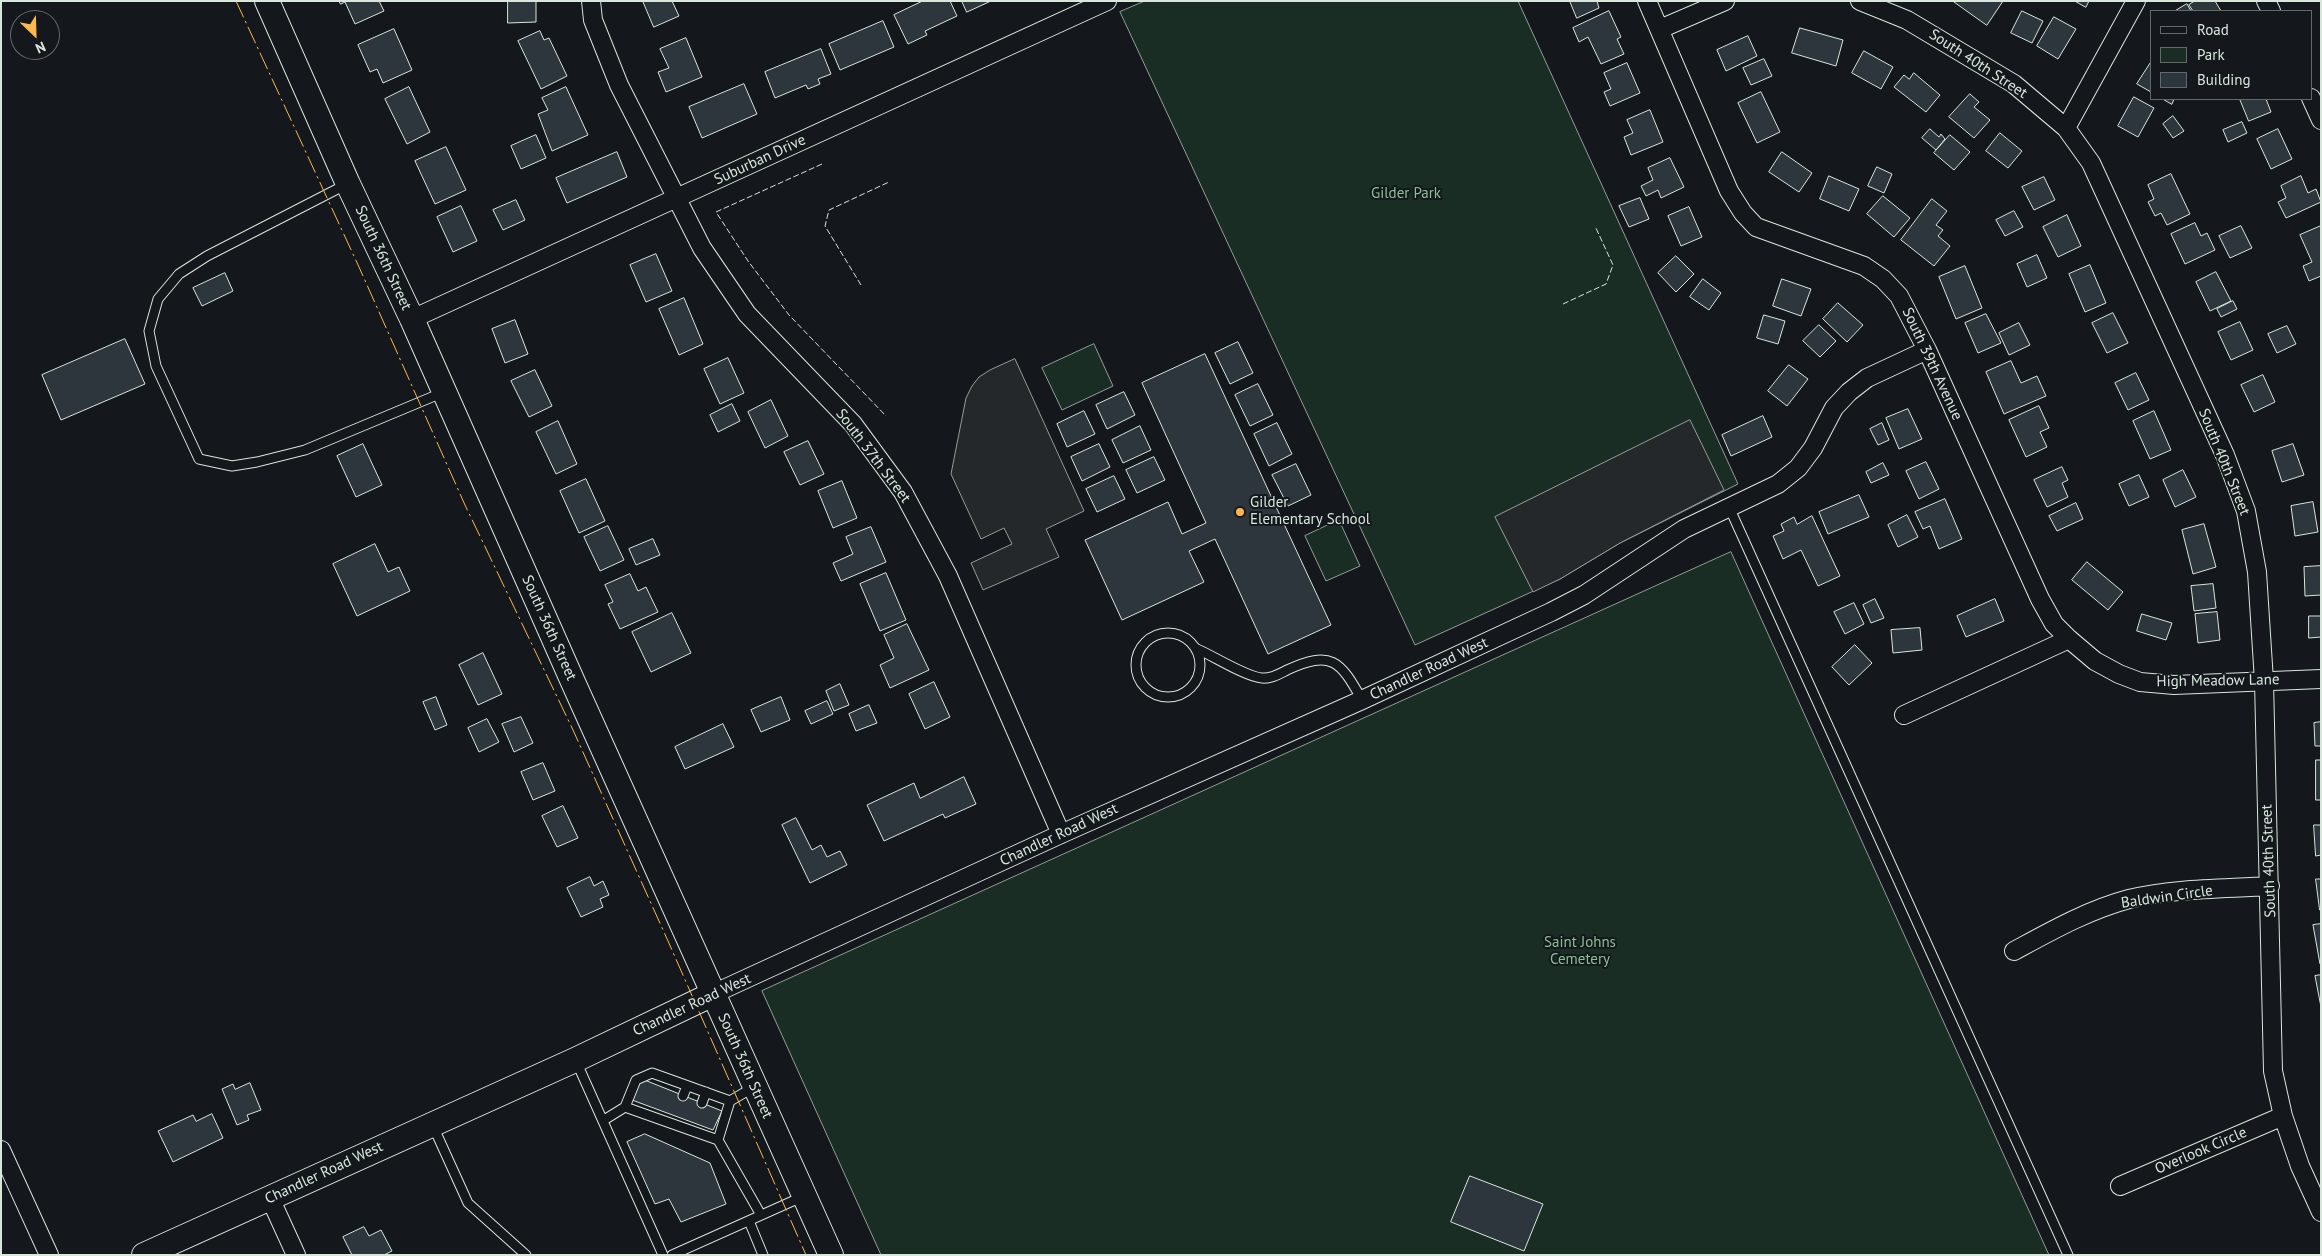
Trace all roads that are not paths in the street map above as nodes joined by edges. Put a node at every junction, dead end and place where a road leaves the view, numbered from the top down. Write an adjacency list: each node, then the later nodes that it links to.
1 (267, 1): 12 (main road, South 36th Street)
2 (591, 1): 13 (street, South 37th Street)
3 (1107, 1): 13 (street, Suburban Drive)
4 (1647, 1): 8 (street, South 39th Avenue)
5 (1725, 1): 8 (street)
6 (1860, 1): 11 (street, South 40th Street)
7 (2136, 1): 11 (street)
8 (1660, 29): 15 (street, South 39th Avenue)
9 (2312, 100): 10 (street)
10 (2321, 120)
11 (2066, 128): 21 (street, South 40th Street)
12 (348, 184): 14 (main road, South 36th Street); 16 (lane)
13 (678, 198): 14 (street, Suburban Drive); 24 (street, South 37th Street)
14 (412, 319): 16 (main road, South 36th Street)
15 (1927, 350): 17 (street, Chandler Road West); 18 (street, South 39th Avenue)
16 (444, 392): 27 (main road, South 36th Street)
17 (1729, 507): 22 (street, Chandler Road West); 57 (lane)
18 (2069, 639): 21 (street, High Meadow Lane); 23 (street)
19 (1195, 648): 19 (lane); 22 (lane)
20 (2321, 679): 21 (street, High Meadow Lane)
21 (2264, 681): 25 (street, South 40th Street)
22 (1362, 700): 24 (street, Chandler Road West)
23 (1904, 715)
24 (1061, 834): 27 (street, Chandler Road West)
25 (2270, 886): 26 (street, Baldwin Circle); 38 (street, South 40th Street)
26 (2014, 951)
27 (713, 994): 28 (main road, Chandler Road West); 32 (main road, South 36th Street)
28 (576, 1060): 39 (lane); 40 (main road, Chandler Road West)
29 (666, 1077): 30 (lane); 31 (lane); 37 (lane)
30 (687, 1086): 33 (lane); 34 (lane)
31 (662, 1087)
32 (754, 1087): 35 (lane); 44 (main road, South 36th Street)
33 (706, 1092): 35 (lane); 36 (lane)
34 (683, 1096)
35 (730, 1101): 41 (lane)
36 (702, 1103)
37 (625, 1108): 39 (lane); 41 (lane)
38 (2283, 1116): 43 (street, Overlook Circle); 46 (street, South 40th Street)
39 (604, 1120): 54 (lane)
40 (432, 1124): 45 (main road, Chandler Road West); 53 (lane)
41 (718, 1140): 47 (lane)
42 (1, 1150): 50 (street)
43 (2120, 1186)
44 (804, 1196): 47 (lane); 56 (main road, South 36th Street)
45 (270, 1198): 51 (main road, Chandler Road West); 52 (street)
46 (2321, 1212)
47 (761, 1215): 48 (lane)
48 (749, 1221): 49 (lane); 55 (lane)
49 (761, 1254)
50 (49, 1255)
51 (144, 1255)
52 (296, 1255)
53 (526, 1255)
54 (663, 1255)
55 (672, 1255)
56 (831, 1255)
57 (2068, 1255)

